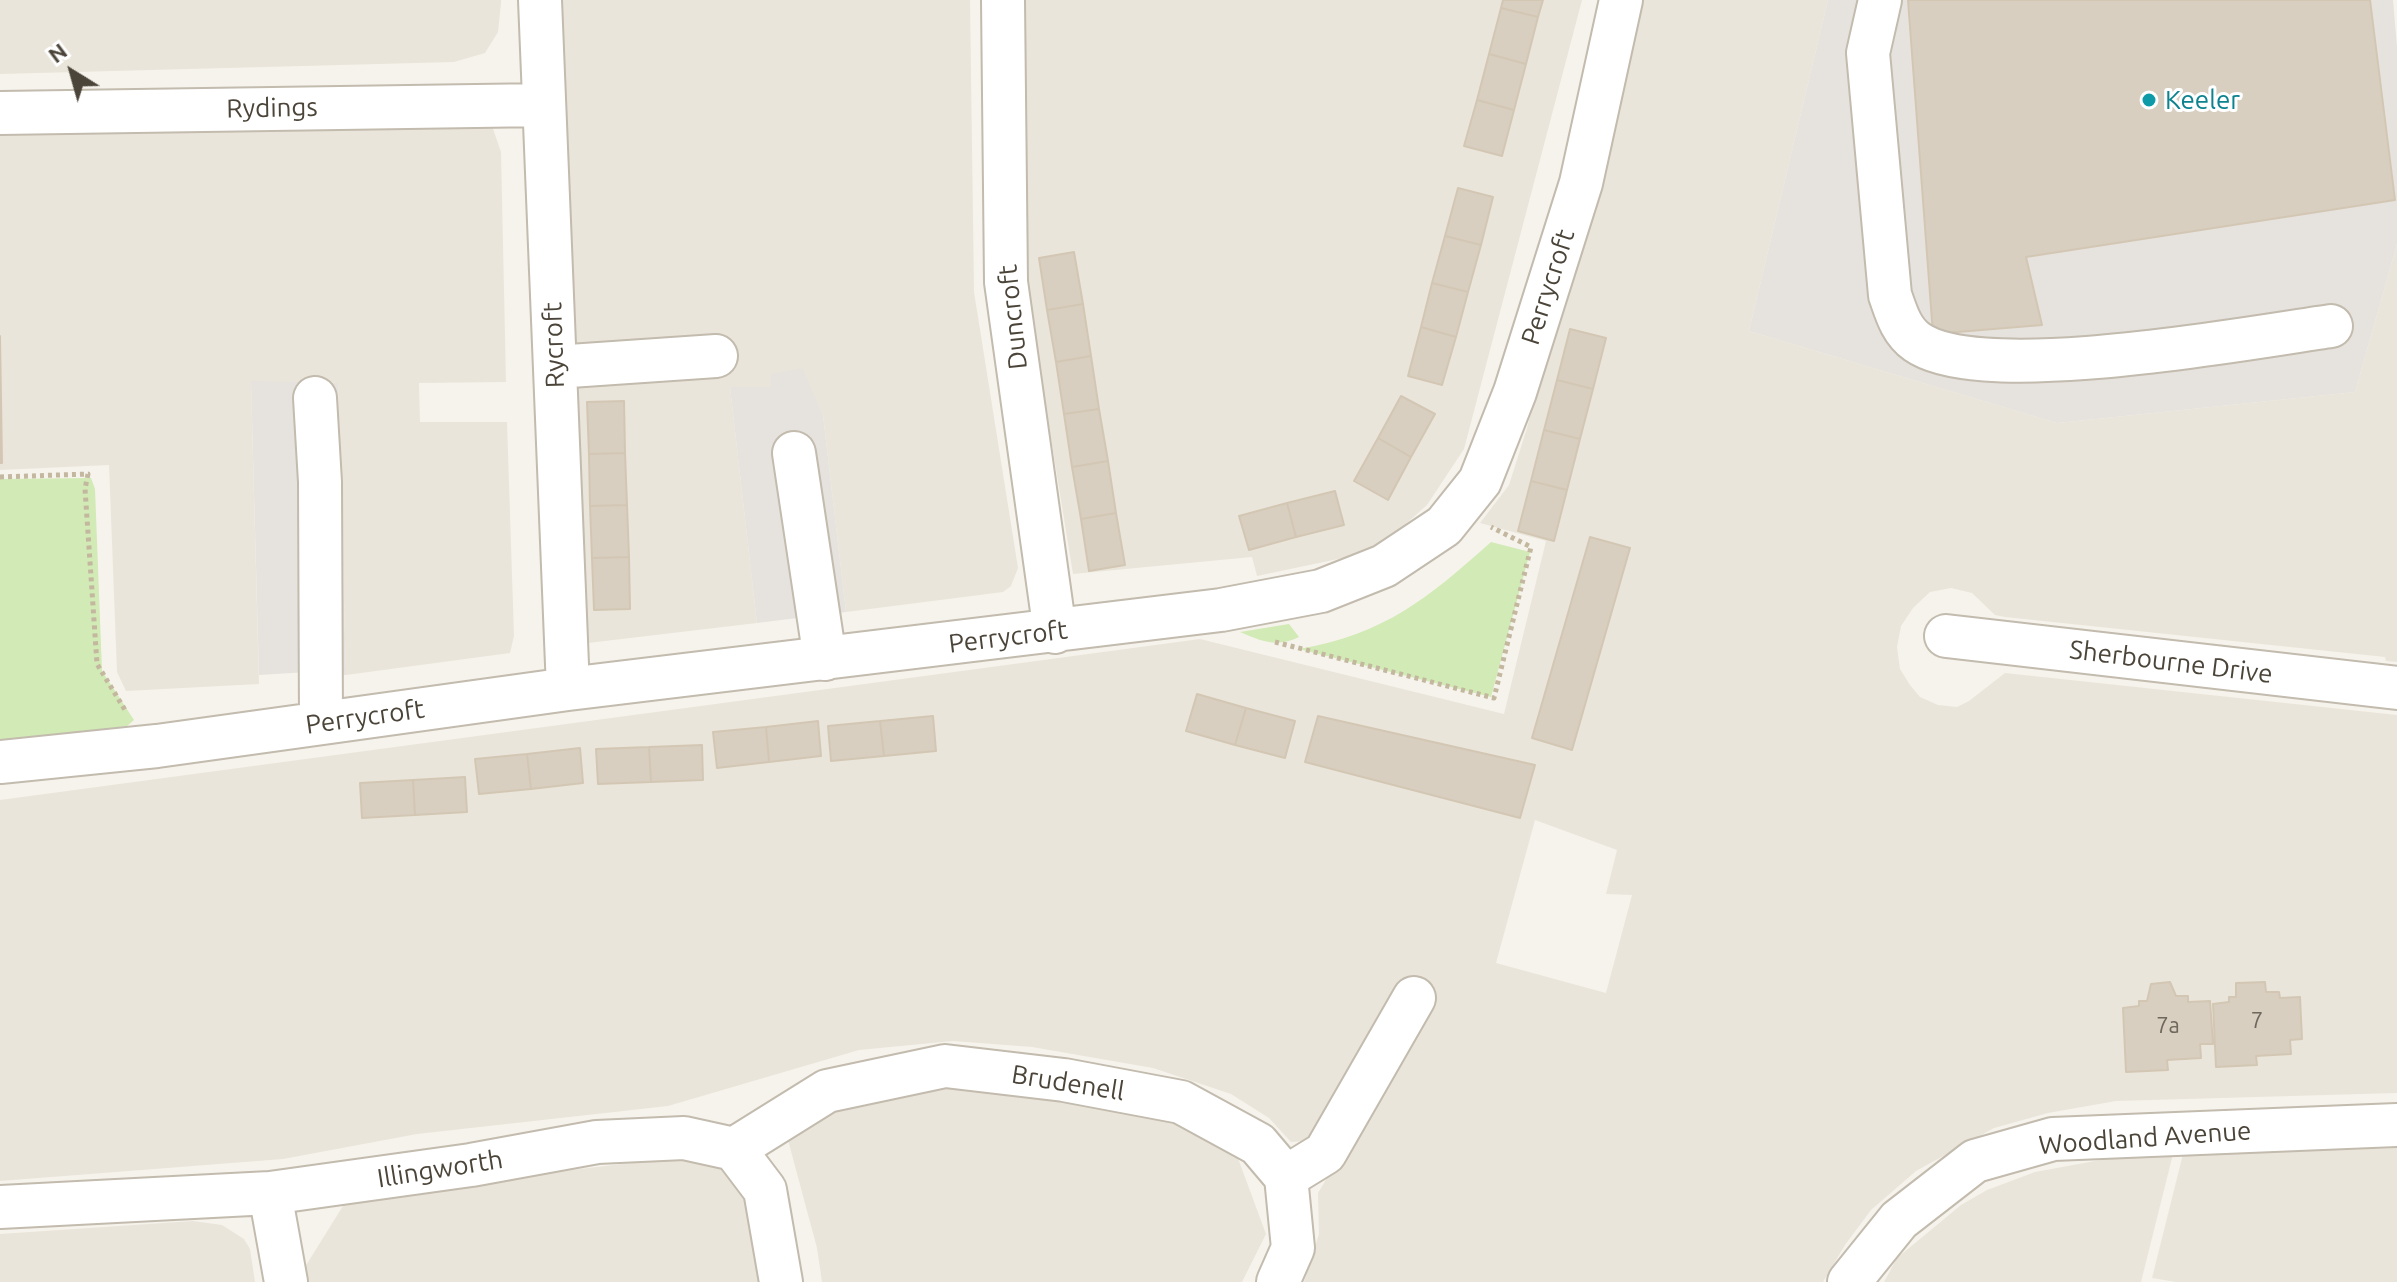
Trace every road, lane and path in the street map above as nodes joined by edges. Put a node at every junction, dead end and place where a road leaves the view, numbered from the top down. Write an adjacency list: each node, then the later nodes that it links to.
1 (540, 0): 5 (street, Rycroft)
2 (1003, 0): 14 (street, Duncroft)
3 (1621, 0): 13 (street, Perrycroft)
4 (1880, 0): 7 (street)
5 (544, 105): 6 (street, Rydings); 9 (street, Rycroft)
6 (0, 113)
7 (2331, 326)
8 (716, 356): 9 (street)
9 (555, 367): 19 (street, Rycroft)
10 (315, 398): 20 (street)
11 (794, 453): 17 (street)
12 (0, 477): 21 (path)
13 (1457, 510): 14 (street, Perrycroft); 16 (path)
14 (1055, 632): 17 (street, Perrycroft)
15 (1946, 636): 18 (street, Sherbourne Drive)
16 (1265, 640)
17 (825, 659): 19 (street, Perrycroft)
18 (2397, 688)
19 (568, 689): 20 (street, Perrycroft)
20 (321, 723): 21 (street, Perrycroft)
21 (157, 746): 22 (street, Perrycroft)
22 (0, 762)
23 (1414, 998): 26 (street)
24 (2397, 1125): 32 (street, Woodland Avenue)
25 (734, 1149): 26 (street, Brudenell); 27 (street, Illingworth); 30 (street)
26 (1286, 1177): 31 (street)
27 (270, 1193): 28 (street, Illingworth); 29 (street)
28 (0, 1207)
29 (286, 1282)
30 (781, 1282)
31 (1278, 1282)
32 (1849, 1282)

